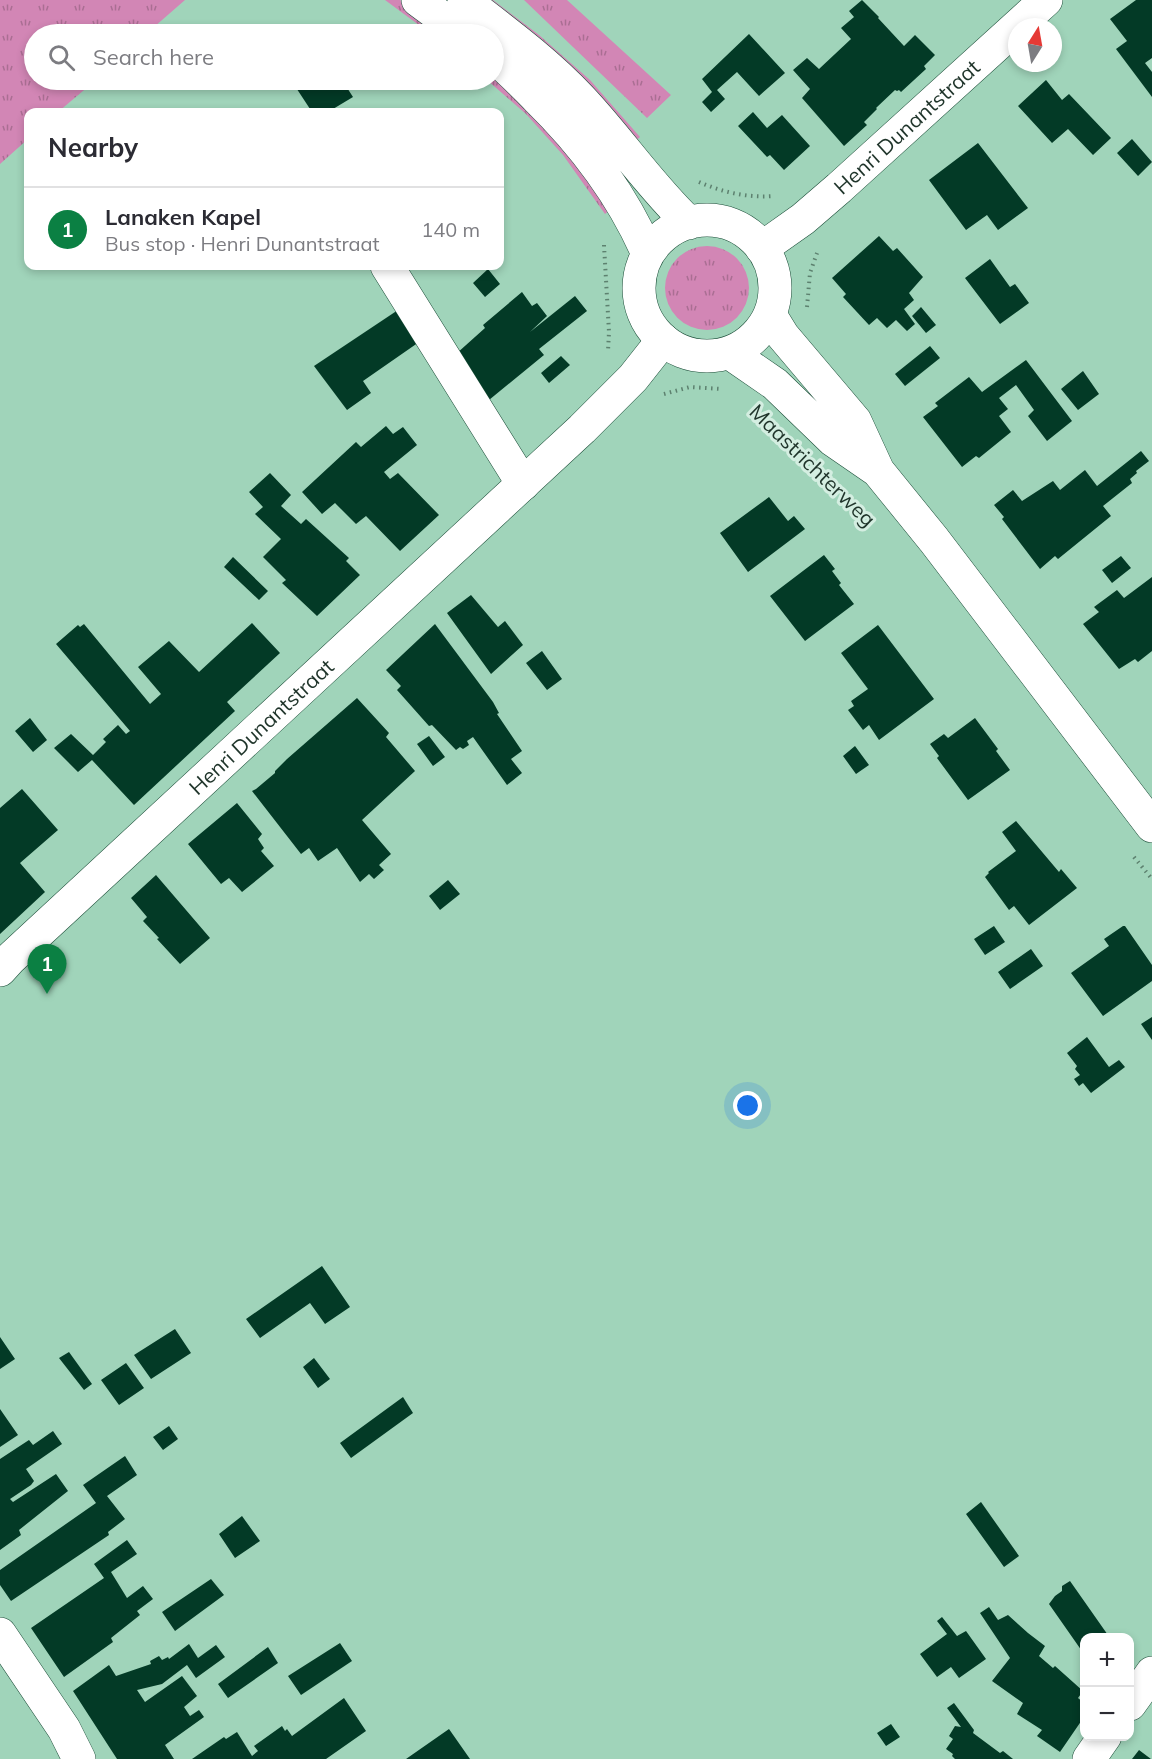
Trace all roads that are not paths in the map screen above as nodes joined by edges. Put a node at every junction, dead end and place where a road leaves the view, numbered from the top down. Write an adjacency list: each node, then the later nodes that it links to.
1 (418, 0): 4 (main road)
2 (464, 0): 5 (main road)
3 (1046, 0): 9 (main road, Henri Dunantstraat)
4 (450, 24)
5 (495, 24)
6 (504, 31): 8 (main road)
7 (504, 67): 10 (main road)
8 (689, 223): 9 (main road); 10 (main road)
9 (762, 248): 12 (main road)
10 (648, 254): 13 (main road)
11 (389, 270): 16 (main road)
12 (770, 315): 14 (main road); 15 (main road, Maastrichterweg)
13 (663, 340): 14 (main road); 16 (main road, Henri Dunantstraat)
14 (730, 353): 15 (main road, Maastrichterweg)
15 (878, 471): 17 (main road, Maastrichterweg)
16 (523, 484): 18 (main road, Henri Dunantstraat)
17 (1152, 826)
18 (0, 970)
19 (0, 1634): 23 (main road)
20 (1152, 1673): 21 (main road)
21 (1134, 1698)
22 (1103, 1741): 24 (main road)
23 (79, 1759)
24 (1089, 1759)

